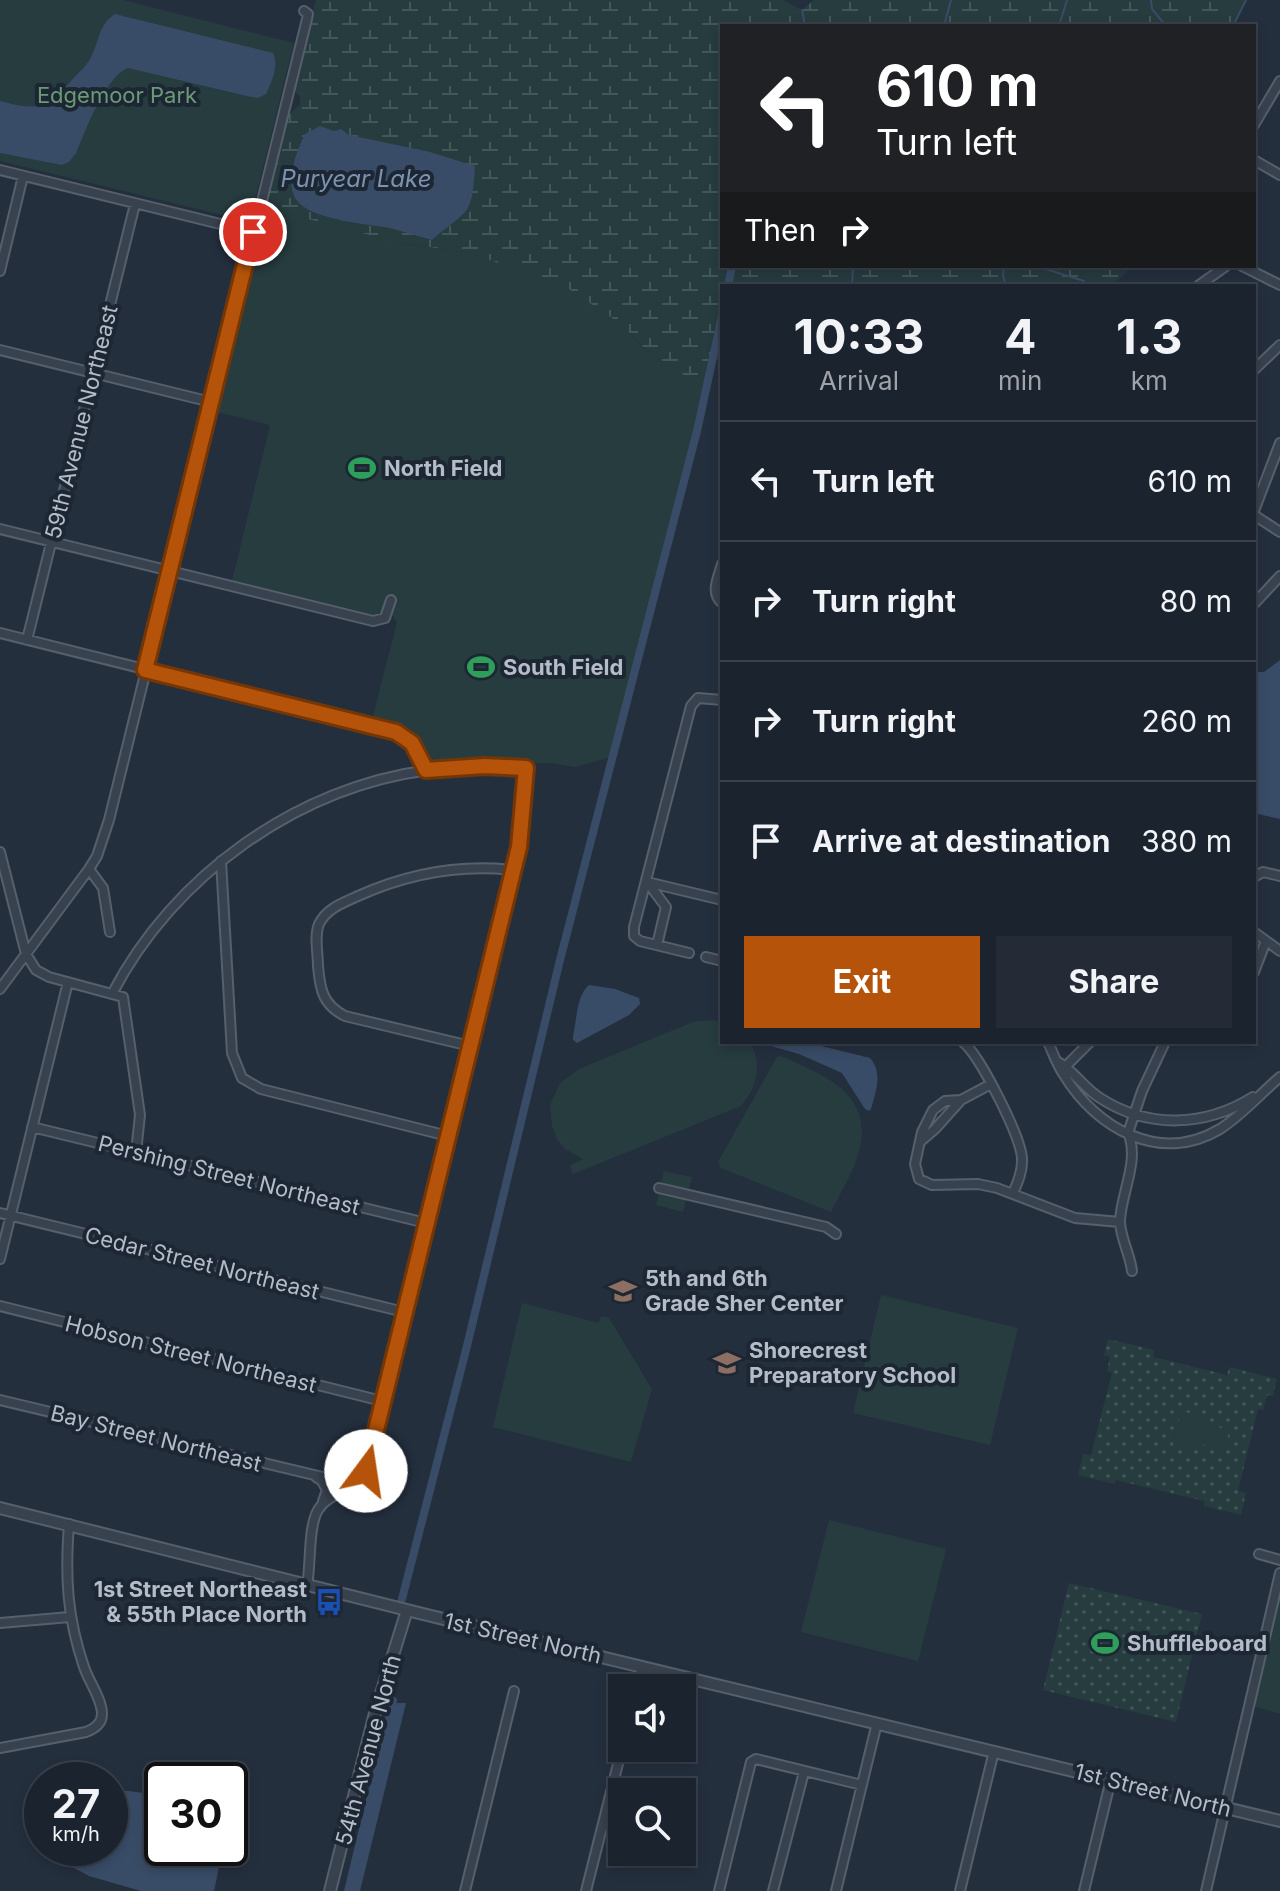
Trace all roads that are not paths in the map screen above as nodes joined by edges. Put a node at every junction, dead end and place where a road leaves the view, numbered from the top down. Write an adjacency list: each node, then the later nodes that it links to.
1 (309, 0): 9 (street)
2 (1280, 81): 3 (street)
3 (1256, 122)
4 (1256, 161): 6 (street)
5 (0, 170): 7 (street)
6 (1280, 175)
7 (23, 176): 8 (street); 12 (street)
8 (135, 204): 9 (street); 18 (street, 59th Avenue Northeast)
9 (253, 232): 19 (street)
10 (1223, 268): 13 (street)
11 (1246, 268): 14 (street)
12 (0, 271)
13 (1201, 284)
14 (1280, 285)
15 (1280, 345): 17 (street)
16 (0, 350): 18 (street)
17 (1256, 368)
18 (93, 373): 19 (street); 25 (street, 59th Avenue Northeast)
19 (211, 402): 26 (street)
20 (1280, 443): 21 (street)
21 (1256, 508)
22 (1256, 514): 24 (street)
23 (0, 529): 25 (street)
24 (1280, 532)
25 (51, 542): 26 (street); 33 (street, 59th Avenue Northeast)
26 (169, 570): 29 (street); 34 (street)
27 (720, 572): 30 (street)
28 (1280, 576): 31 (street)
29 (391, 600)
30 (720, 601)
31 (1256, 602)
32 (0, 633): 33 (street)
33 (27, 640): 34 (street)
34 (145, 670): 36 (street); 39 (street)
35 (720, 700): 43 (street)
36 (426, 770): 38 (street); 40 (street)
37 (0, 852): 51 (street)
38 (221, 861): 57 (street); 70 (street)
39 (89, 869): 45 (street); 51 (street)
40 (513, 870): 62 (street); 62 (street)
41 (1256, 875): 42 (street)
42 (1280, 876)
43 (647, 882): 44 (street); 48 (street); 48 (street)
44 (720, 900)
45 (98, 924)
46 (1256, 934): 47 (street)
47 (1266, 941): 49 (street); 54 (street)
48 (657, 945): 50 (street)
49 (1280, 951)
50 (689, 953)
51 (26, 954): 55 (street); 56 (street)
52 (706, 957): 53 (street)
53 (720, 960)
54 (1256, 967)
55 (68, 982): 57 (street); 69 (street)
56 (0, 989)
57 (112, 994): 73 (street)
58 (965, 1044): 65 (street)
59 (1049, 1044): 63 (street)
60 (1088, 1044): 63 (street)
61 (1164, 1044): 68 (street)
62 (470, 1046): 70 (street)
63 (1063, 1068): 68 (street); 71 (street)
64 (1280, 1077): 66 (street)
65 (991, 1084): 67 (street); 75 (street)
66 (1266, 1089): 68 (street); 71 (street)
67 (961, 1100): 72 (street); 72 (street)
68 (1134, 1115): 71 (street)
69 (32, 1127): 73 (street, Pershing Street Northeast); 77 (street)
70 (448, 1136): 79 (street)
71 (1129, 1136): 78 (street)
72 (921, 1141): 75 (street)
73 (136, 1152): 79 (street, Pershing Street Northeast)
74 (659, 1188): 80 (street)
75 (1013, 1193): 78 (street)
76 (0, 1213): 77 (street, Cedar Street Northeast)
77 (11, 1215): 81 (street); 84 (street, Cedar Street Northeast)
78 (1120, 1222): 82 (street)
79 (426, 1223): 84 (street)
80 (836, 1234)
81 (0, 1259)
82 (1132, 1271)
83 (0, 1306): 86 (street, Hobson Street Northeast)
84 (404, 1312): 86 (street)
85 (0, 1400): 87 (street, Bay Street Northeast)
86 (382, 1401): 88 (street)
87 (311, 1475): 88 (street, Bay Street Northeast); 89 (street)
88 (357, 1485): 89 (street)
89 (322, 1504): 95 (street)
90 (0, 1508): 91 (street, 1st Street North)
91 (69, 1524): 95 (street, 1st Street North); 97 (street)
92 (1259, 1554): 93 (street)
93 (1280, 1560)
94 (1280, 1573): 109 (street)
95 (307, 1586): 96 (street, 1st Street North)
96 (407, 1610): 99 (street, 1st Street North); 111 (street, 54th Avenue North)
97 (70, 1617): 98 (street); 103 (street)
98 (0, 1623)
99 (642, 1667): 100 (street); 102 (street, 1st Street North)
100 (640, 1674)
101 (514, 1691): 112 (street)
102 (877, 1723): 104 (street, 1st Street North); 108 (street)
103 (0, 1748)
104 (994, 1751): 107 (street, 1st Street North); 117 (street)
105 (618, 1762): 113 (street)
106 (804, 1772): 108 (street); 114 (street); 115 (street)
107 (1111, 1779): 109 (street, 1st Street North); 118 (street)
108 (862, 1785): 116 (street)
109 (1226, 1808): 110 (street, 1st Street North); 119 (street)
110 (1280, 1821)
111 (330, 1891)
112 (465, 1891)
113 (586, 1891)
114 (719, 1891)
115 (773, 1891)
116 (836, 1891)
117 (960, 1891)
118 (1084, 1891)
119 (1206, 1891)

